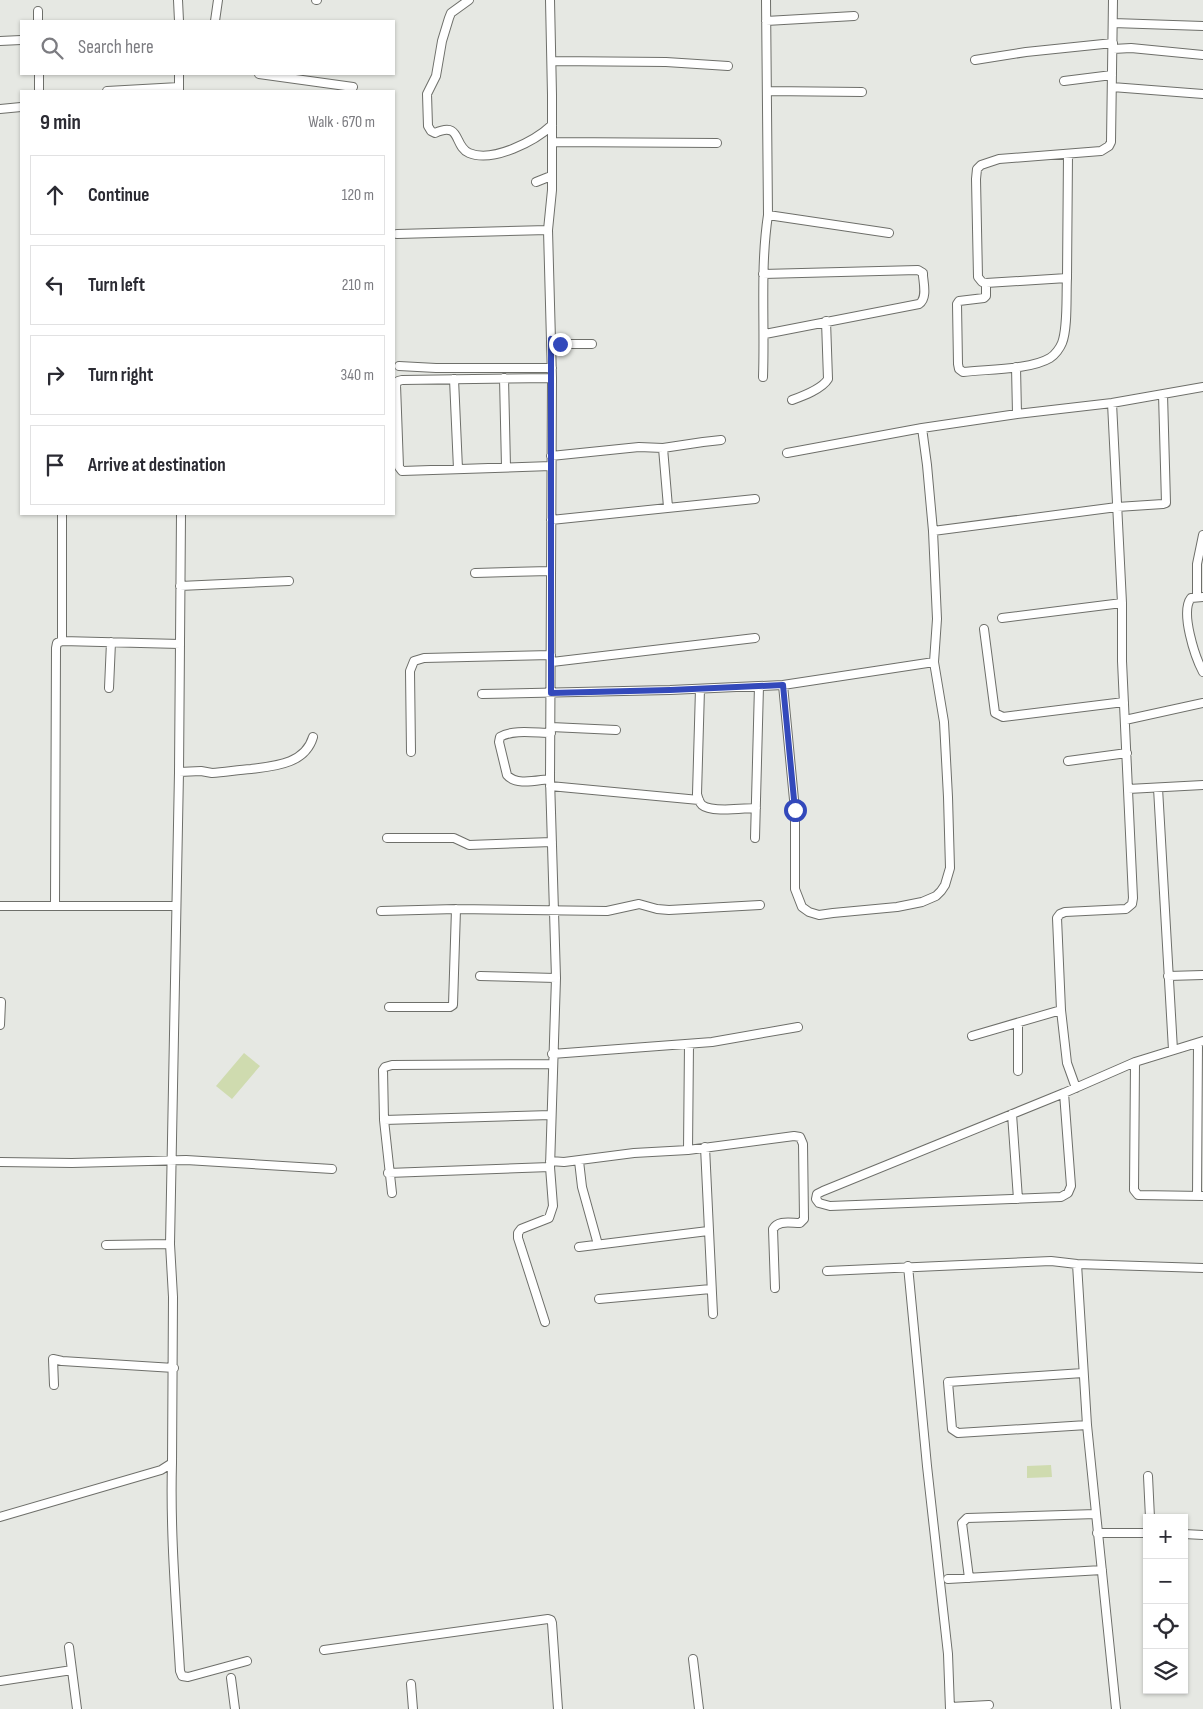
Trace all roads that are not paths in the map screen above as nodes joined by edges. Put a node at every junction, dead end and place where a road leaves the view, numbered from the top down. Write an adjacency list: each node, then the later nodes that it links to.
1 (178, 0): 10 (street)
2 (218, 0): 11 (street)
3 (469, 0): 37 (street)
4 (550, 0): 20 (street)
5 (766, 0): 12 (street)
6 (1113, 0): 13 (street)
7 (38, 11): 9 (street)
8 (854, 16): 12 (street)
9 (38, 20)
10 (178, 20)
11 (215, 20)
12 (766, 21): 32 (street)
13 (1113, 23): 14 (street); 17 (street)
14 (1203, 26)
15 (20, 40): 16 (street)
16 (0, 42)
17 (1113, 46): 18 (street); 19 (street); 25 (street)
18 (1203, 54)
19 (975, 60)
20 (552, 61): 21 (street); 37 (street)
21 (728, 66)
22 (39, 75): 30 (street)
23 (179, 75): 29 (street)
24 (266, 75): 27 (street)
25 (1112, 75): 26 (street); 28 (street)
26 (1064, 81)
27 (353, 87)
28 (1112, 88): 34 (street); 40 (street)
29 (179, 89): 31 (street)
30 (39, 90)
31 (143, 90)
32 (767, 91): 33 (street); 43 (street)
33 (862, 92)
34 (1203, 94)
35 (20, 107): 36 (street)
36 (0, 109)
37 (552, 125): 38 (street)
38 (552, 142): 39 (street); 41 (street)
39 (717, 143)
40 (1068, 154): 48 (street); 49 (street)
41 (551, 176): 42 (street); 44 (street)
42 (536, 182)
43 (768, 215): 45 (street); 47 (street)
44 (548, 230): 46 (street); 52 (street)
45 (889, 233)
46 (397, 234)
47 (763, 274): 50 (street); 51 (street)
48 (1067, 278): 49 (street); 55 (street)
49 (986, 284): 55 (street)
50 (826, 321): 51 (street); 63 (street)
51 (765, 334): 57 (street)
52 (551, 339): 53 (street); 56 (street)
53 (592, 344)
54 (399, 366): 56 (street)
55 (1016, 367): 65 (street)
56 (552, 368): 59 (street)
57 (763, 377)
58 (504, 378): 59 (street); 60 (street); 72 (street)
59 (552, 378): 70 (street)
60 (454, 379): 73 (street); 73 (street)
61 (1203, 387): 62 (street)
62 (1163, 394): 64 (street); 76 (street)
63 (792, 400)
64 (1112, 403): 65 (street); 76 (street)
65 (1017, 414): 66 (street)
66 (922, 428): 69 (street); 80 (street)
67 (721, 440): 68 (street)
68 (663, 448): 70 (street); 75 (street)
69 (787, 453)
70 (551, 456): 71 (street)
71 (551, 466): 72 (street); 79 (street)
72 (506, 468): 73 (street)
73 (458, 469)
74 (755, 499): 75 (street)
75 (668, 507): 79 (street)
76 (1117, 507): 80 (street); 87 (street)
77 (62, 515): 91 (street)
78 (181, 515): 85 (street)
79 (550, 520): 82 (street)
80 (933, 531): 95 (street)
81 (1203, 535): 86 (street)
82 (550, 571): 83 (street); 94 (street)
83 (475, 573)
84 (289, 581): 85 (street)
85 (180, 586): 93 (street)
86 (1200, 597): 96 (street)
87 (1122, 603): 88 (street); 103 (street)
88 (1002, 618)
89 (984, 629): 103 (street)
90 (755, 638): 94 (street)
91 (62, 641): 92 (street); 124 (street)
92 (111, 642): 93 (street); 99 (street)
93 (180, 644): 112 (street)
94 (551, 659): 101 (street); 109 (street)
95 (934, 662): 97 (street); 97 (street)
96 (1203, 672)
97 (783, 685): 98 (street)
98 (759, 686): 100 (street); 118 (street)
99 (109, 688)
100 (700, 689): 101 (street); 117 (street)
101 (551, 693): 102 (street); 106 (street)
102 (482, 694)
103 (1124, 702): 105 (street)
104 (1203, 703): 105 (street)
105 (1125, 720): 110 (street)
106 (551, 730): 107 (street); 113 (street); 113 (street)
107 (616, 730)
108 (313, 736): 112 (street)
109 (411, 752)
110 (1127, 753): 111 (street); 116 (street)
111 (1068, 761)
112 (179, 772): 125 (street)
113 (550, 783): 117 (street); 121 (street)
114 (1203, 785): 115 (street)
115 (1158, 788): 116 (street); 131 (street)
116 (1128, 789): 135 (street)
117 (699, 800): 118 (street)
118 (756, 808): 120 (street)
119 (387, 838): 121 (street)
120 (756, 838)
121 (552, 842): 128 (street)
122 (760, 905): 128 (street)
123 (0, 906): 124 (street)
124 (55, 906): 125 (street)
125 (176, 906): 156 (street)
126 (456, 909): 127 (street); 128 (street); 134 (street)
127 (381, 911)
128 (553, 911): 132 (street)
129 (1203, 975): 131 (street)
130 (480, 976): 132 (street)
131 (1168, 976): 142 (street)
132 (556, 978): 143 (street)
133 (1, 1002): 137 (street)
134 (389, 1007)
135 (1060, 1010): 136 (street); 147 (street)
136 (1018, 1022): 139 (street); 146 (street)
137 (0, 1025)
138 (798, 1027): 141 (street)
139 (972, 1036)
140 (1200, 1042): 142 (street); 161 (street)
141 (690, 1044): 143 (street); 153 (street)
142 (1172, 1050): 144 (street)
143 (552, 1054): 145 (street)
144 (1135, 1062): 147 (street); 161 (street)
145 (552, 1064): 150 (street); 151 (street)
146 (1018, 1070)
147 (1076, 1088): 148 (street)
148 (1064, 1093): 149 (street); 162 (street)
149 (1012, 1114): 162 (street); 162 (street)
150 (551, 1115): 151 (street); 157 (street)
151 (384, 1120): 159 (street)
152 (705, 1148): 153 (street); 163 (street); 172 (street)
153 (688, 1150): 154 (street)
154 (580, 1161): 157 (street); 164 (street)
155 (0, 1162): 156 (street)
156 (173, 1162): 158 (street); 165 (street)
157 (550, 1164): 159 (street); 176 (street)
158 (332, 1169)
159 (388, 1173): 160 (street)
160 (392, 1193)
161 (1200, 1196)
162 (1018, 1199)
163 (708, 1231): 167 (street); 173 (street)
164 (597, 1241)
165 (170, 1244): 166 (street); 177 (street)
166 (106, 1246)
167 (579, 1247)
168 (1077, 1264): 169 (street); 170 (street); 178 (street)
169 (908, 1266): 171 (street); 202 (street)
170 (1203, 1268)
171 (827, 1271)
172 (775, 1288)
173 (711, 1289): 174 (street); 175 (street)
174 (598, 1299)
175 (713, 1314)
176 (545, 1322)
177 (174, 1368): 179 (street); 181 (street)
178 (1083, 1373): 180 (street); 180 (street)
179 (54, 1385)
180 (1087, 1425): 183 (street)
181 (172, 1463): 185 (street); 196 (street)
182 (1148, 1476): 184 (street)
183 (1096, 1514): 186 (street); 191 (street)
184 (1150, 1514)
185 (0, 1517)
186 (1097, 1533): 187 (street); 190 (street)
187 (1143, 1533)
188 (1188, 1534): 189 (street)
189 (1203, 1535)
190 (1102, 1570): 191 (street); 208 (street)
191 (969, 1578): 192 (street)
192 (948, 1579)
193 (69, 1647): 197 (street)
194 (324, 1650): 206 (street)
195 (693, 1659): 207 (street)
196 (247, 1661)
197 (72, 1670): 199 (street); 203 (street)
198 (231, 1678): 204 (street)
199 (0, 1681)
200 (411, 1684): 205 (street)
201 (989, 1705): 202 (street)
202 (950, 1708)
203 (77, 1709)
204 (234, 1709)
205 (413, 1709)
206 (558, 1709)
207 (699, 1709)
208 (1116, 1709)

